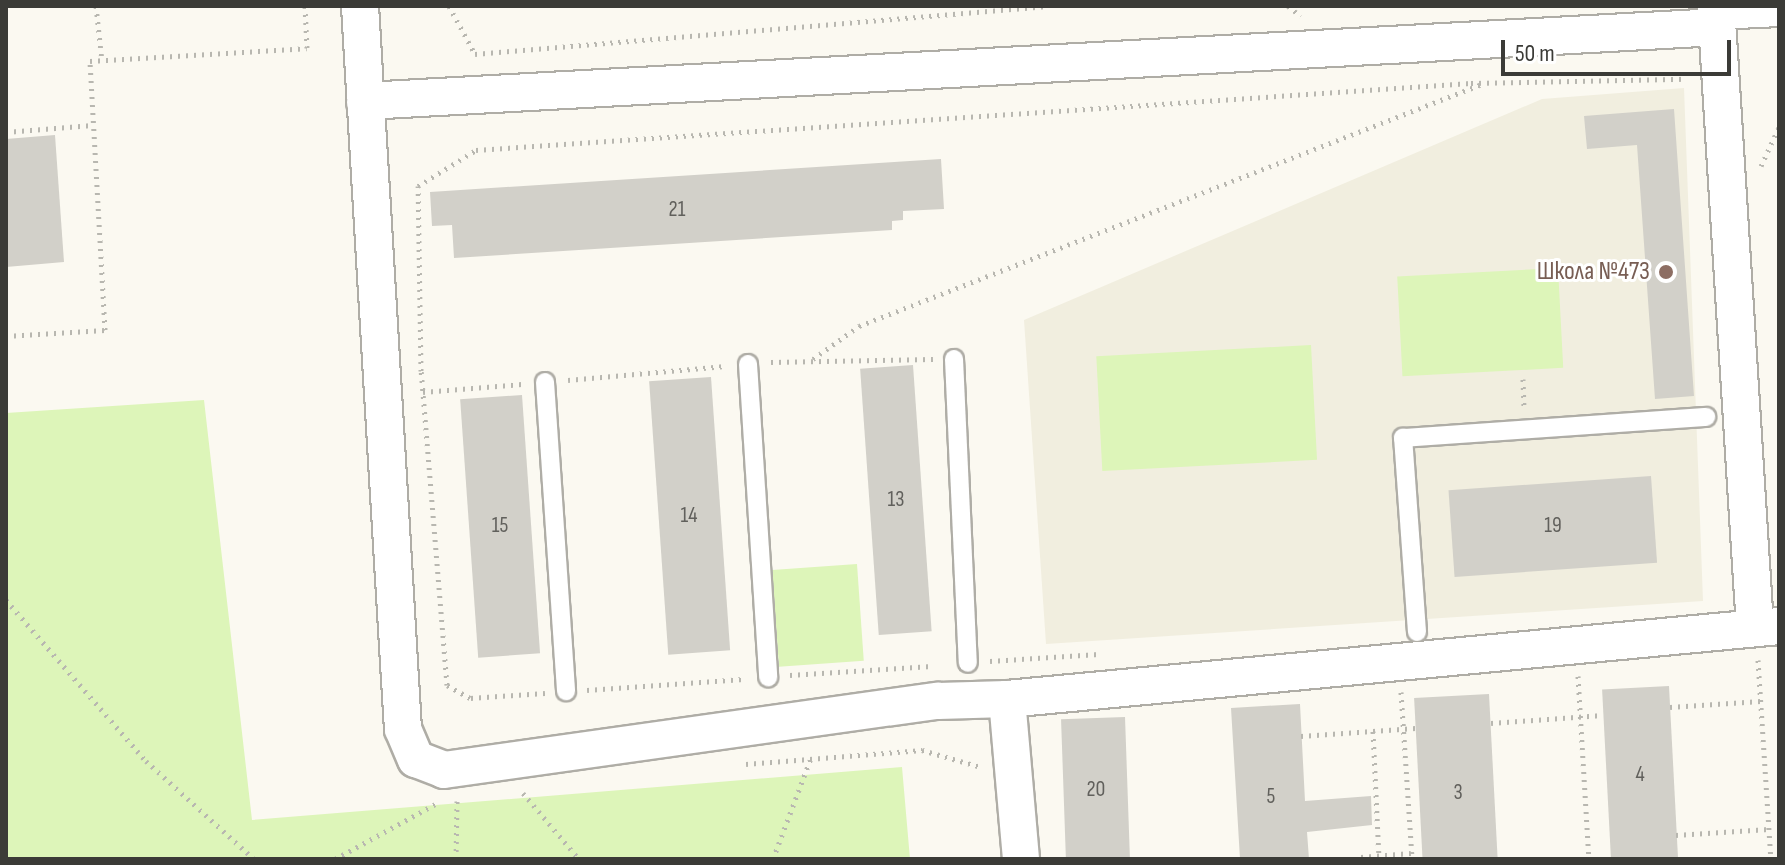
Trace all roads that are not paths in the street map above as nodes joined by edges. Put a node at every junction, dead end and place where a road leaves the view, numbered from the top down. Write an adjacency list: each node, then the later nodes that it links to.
1 (360, 6): 4 (street)
2 (1779, 8): 3 (street)
3 (1716, 15): 4 (street); 10 (street)
4 (365, 101): 14 (street)
5 (954, 359): 11 (lane)
6 (748, 364): 12 (lane)
7 (545, 382): 13 (lane)
8 (1706, 417): 9 (lane)
9 (1417, 632)
10 (1764, 636): 14 (street)
11 (968, 663)
12 (768, 677)
13 (566, 691)
14 (1007, 699): 15 (street)
15 (1021, 859)

